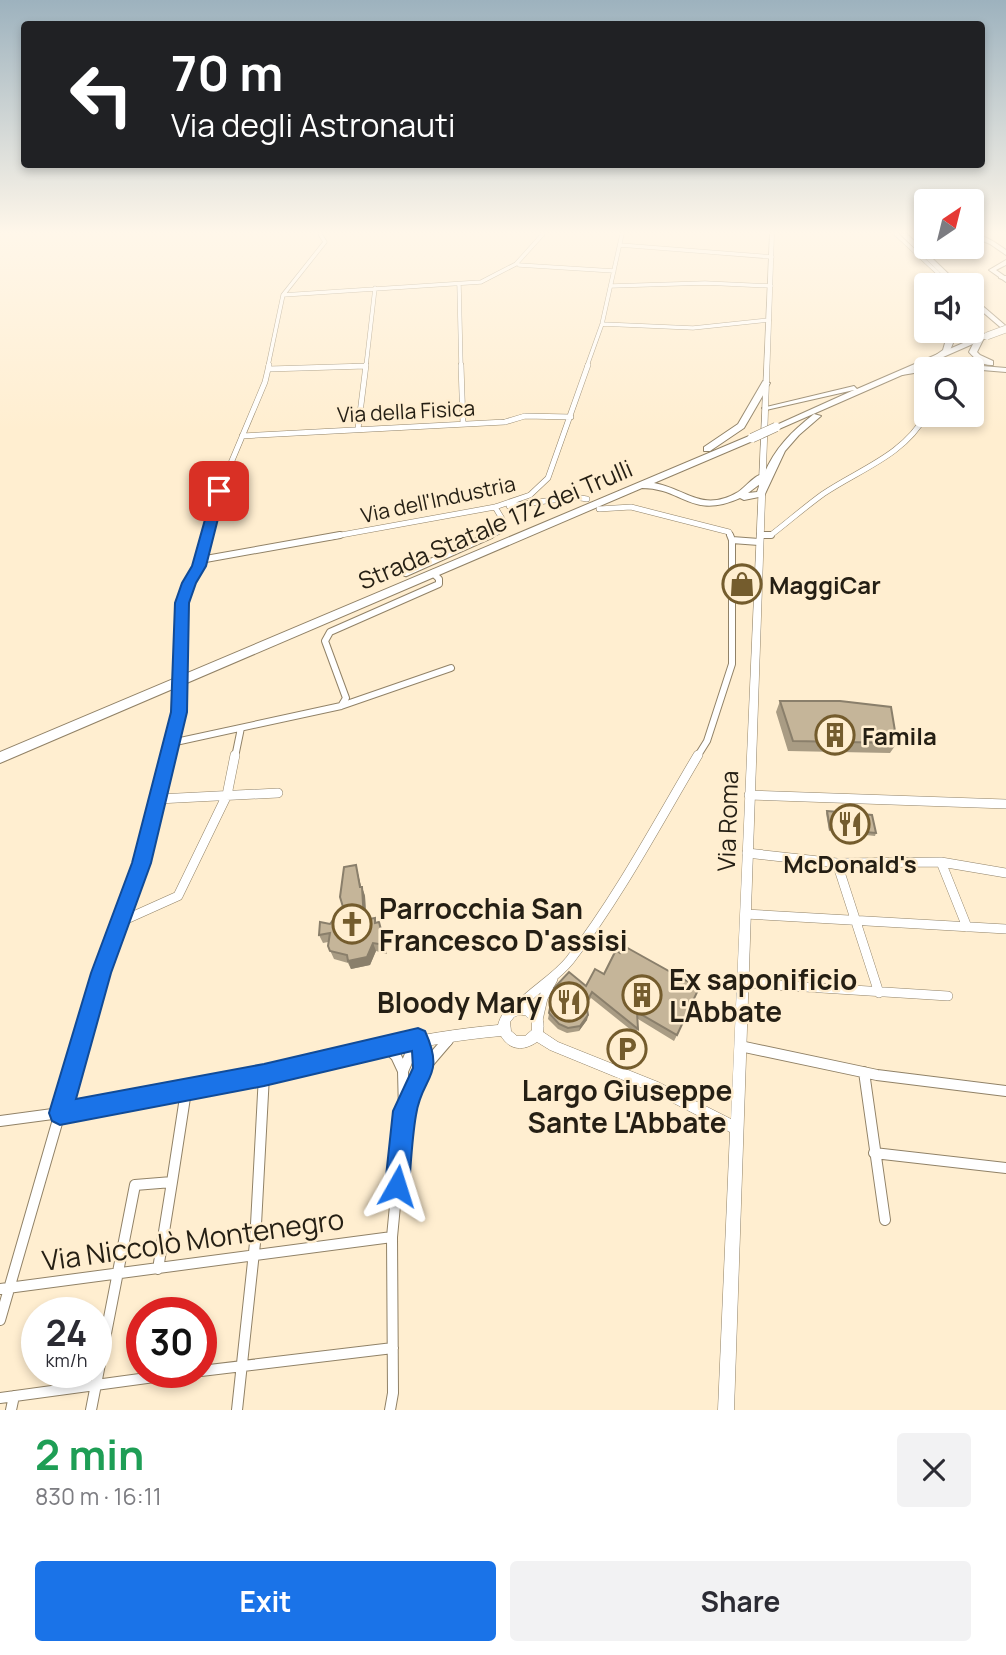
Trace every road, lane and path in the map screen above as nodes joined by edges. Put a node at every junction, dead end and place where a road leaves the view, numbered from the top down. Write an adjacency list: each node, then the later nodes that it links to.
1 (282, 300): 21 (street)
2 (374, 300): 19 (street)
3 (459, 300): 30 (street)
4 (608, 300): 11 (street, Via dell'Industria)
5 (770, 300): 10 (street, Via Roma)
6 (984, 309): 9 (main road)
7 (984, 309): 12 (main road)
8 (984, 314): 9 (main road)
9 (991, 316): 12 (main road)
10 (769, 322): 11 (street); 25 (street, Via Roma)
11 (602, 324): 29 (street, Via dell'Industria)
12 (1006, 328): 13 (main road, Strada Statale 172 dei Trulli, bridge)
13 (984, 338)
14 (949, 343): 17 (main road)
15 (972, 343): 18 (main road, Strada Statale 172 dei Trulli)
16 (979, 343): 22 (main road)
17 (937, 357)
18 (940, 357)
19 (366, 366): 21 (street); 32 (street)
20 (914, 368): 23 (main road, Strada Statale 172 dei Trulli)
21 (269, 369): 33 (street)
22 (1006, 369): 23 (main road)
23 (902, 373): 24 (main road, Strada Statale 172 dei Trulli)
24 (885, 381): 26 (main road, Strada Statale 172 dei Trulli); 27 (main road)
25 (766, 383): 27 (main road); 28 (street, Via Roma); 36 (main road)
26 (856, 393): 34 (main road, Strada Statale 172 dei Trulli, bridge); 40 (main road)
27 (791, 401): 28 (main road)
28 (766, 408): 35 (street, Via Roma)
29 (571, 417): 30 (street, Via della Fisica); 39 (street, Via dell'Industria)
30 (463, 424): 32 (street, Via della Fisica)
31 (920, 427): 47 (street)
32 (358, 429): 33 (street, Via della Fisica)
33 (242, 436): 49 (street)
34 (687, 465): 36 (main road, Strada Statale 172 dei Trulli); 38 (main road)
35 (762, 476): 40 (street, Via Roma); 41 (main road)
36 (655, 478): 37 (main road, Strada Statale 172 dei Trulli)
37 (632, 488): 38 (main road); 51 (main road, Strada Statale 172 dei Trulli)
38 (670, 489): 41 (main road)
39 (530, 495): 43 (street); 44 (street, Via dell'Industria)
40 (761, 495): 41 (main road); 45 (street, Via Roma)
41 (739, 497): 45 (main road)
42 (587, 499): 43 (street)
43 (535, 503): 44 (street)
44 (495, 507): 49 (street, Via dell'Industria); 50 (street)
45 (761, 508): 47 (street, Via Roma)
46 (599, 509): 48 (street)
47 (760, 539): 48 (street); 59 (street, Via Roma)
48 (732, 540): 71 (street)
49 (200, 560): 55 (street, bridge)
50 (406, 573)
51 (433, 573): 53 (street); 56 (main road, Strada Statale 172 dei Trulli)
52 (451, 668): 53 (street)
53 (341, 706): 54 (street)
54 (241, 728): 55 (street); 58 (street)
55 (171, 743): 60 (street)
56 (0, 758)
57 (278, 793): 58 (street)
58 (227, 795): 60 (street); 68 (street)
59 (749, 795): 61 (street); 62 (street, Via Roma)
60 (158, 799): 68 (street)
61 (1006, 804)
62 (747, 853): 64 (street); 66 (street, Via Roma)
63 (941, 862): 64 (street); 65 (street); 69 (street)
64 (837, 863): 67 (street)
65 (1006, 873)
66 (745, 914): 67 (street); 72 (street, Via Roma)
67 (856, 921): 69 (street); 73 (street)
68 (120, 922): 89 (street)
69 (967, 927): 70 (street)
70 (1006, 929)
71 (555, 975): 75 (street); 76 (street)
72 (743, 984): 73 (street); 80 (street, Via Roma)
73 (879, 993): 74 (street)
74 (948, 996)
75 (514, 1010): 76 (street); 77 (street)
76 (537, 1028): 77 (street); 91 (street)
77 (505, 1030): 78 (street)
78 (455, 1033): 79 (street); 82 (street)
79 (418, 1039): 81 (street); 82 (street); 83 (street)
80 (740, 1046): 84 (street); 91 (street, Via Roma)
81 (385, 1047): 83 (street); 85 (street)
82 (424, 1068): 88 (street)
83 (403, 1071): 88 (street)
84 (864, 1072): 87 (street); 92 (street)
85 (264, 1075): 86 (street); 97 (street)
86 (187, 1091): 89 (street); 94 (street)
87 (1006, 1091)
88 (404, 1111): 96 (street)
89 (60, 1113): 90 (street); 100 (street)
90 (0, 1121)
91 (736, 1128): 114 (street, Via Roma)
92 (874, 1153): 93 (street); 95 (street)
93 (1006, 1168)
94 (172, 1182): 98 (street); 99 (street)
95 (885, 1220)
96 (392, 1237): 97 (street, Via Niccolò Montenegro); 103 (street)
97 (254, 1256): 98 (street, Via Niccolò Montenegro); 104 (street)
98 (158, 1269): 99 (street, Via Niccolò Montenegro)
99 (117, 1275): 100 (street, Via Niccolò Montenegro); 101 (street)
100 (5, 1289): 102 (street)
101 (112, 1301)
102 (0, 1320)
103 (393, 1348): 104 (street); 113 (street)
104 (243, 1365): 105 (street); 112 (street)
105 (217, 1369)
106 (74, 1388): 108 (street)
107 (95, 1388): 111 (street)
108 (14, 1396): 109 (street); 110 (street)
109 (0, 1398)
110 (11, 1410)
111 (91, 1410)
112 (237, 1410)
113 (390, 1410)
114 (726, 1410)

